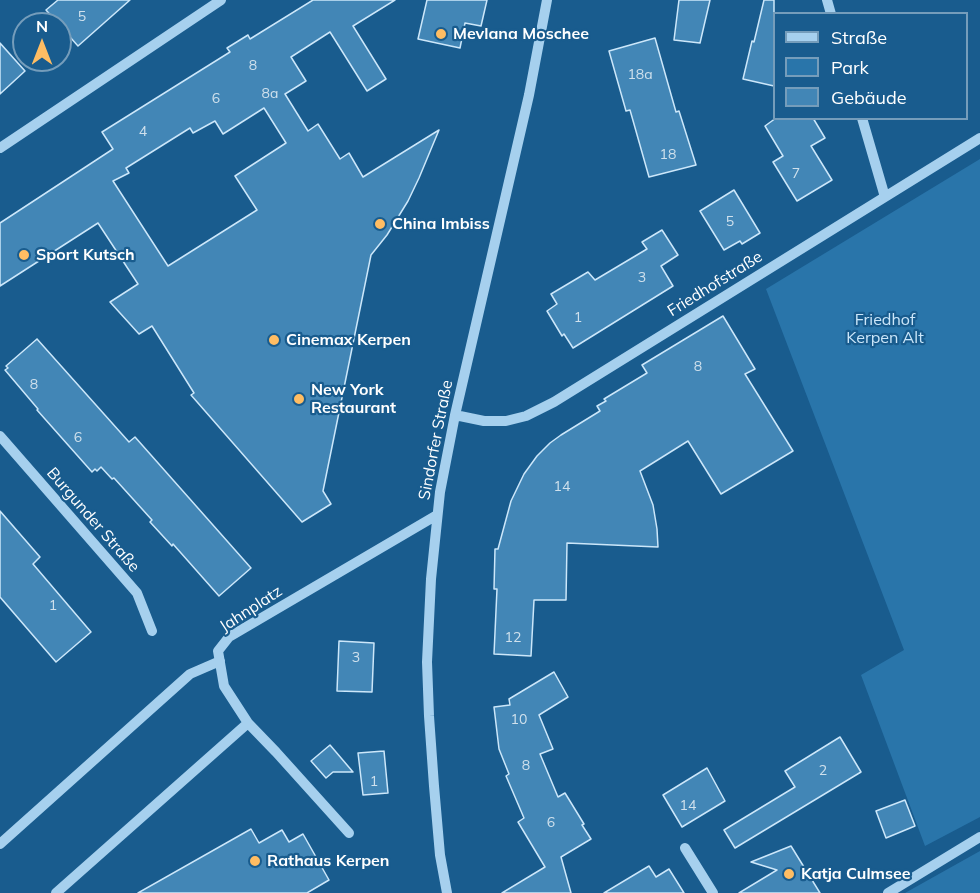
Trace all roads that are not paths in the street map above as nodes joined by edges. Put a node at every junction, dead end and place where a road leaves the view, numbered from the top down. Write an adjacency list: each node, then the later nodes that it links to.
1 (220, 0): 5 (street)
2 (547, 0): 7 (street, Sindorfer Straße)
3 (863, 120): 6 (street)
4 (980, 138): 6 (street, Friedhofstraße)
5 (0, 148)
6 (885, 197): 7 (street, Friedhofstraße)
7 (454, 415): 9 (street, Sindorfer Straße)
8 (0, 436): 10 (street, Burgunder Straße)
9 (437, 515): 11 (street, Jahnplatz); 18 (street, Sindorfer Straße)
10 (152, 631)
11 (220, 661): 12 (street); 15 (street)
12 (248, 723): 13 (street); 17 (street)
13 (349, 833)
14 (980, 837): 20 (street)
15 (0, 844)
16 (685, 848): 19 (street)
17 (56, 893)
18 (447, 893)
19 (713, 893)
20 (888, 893)

